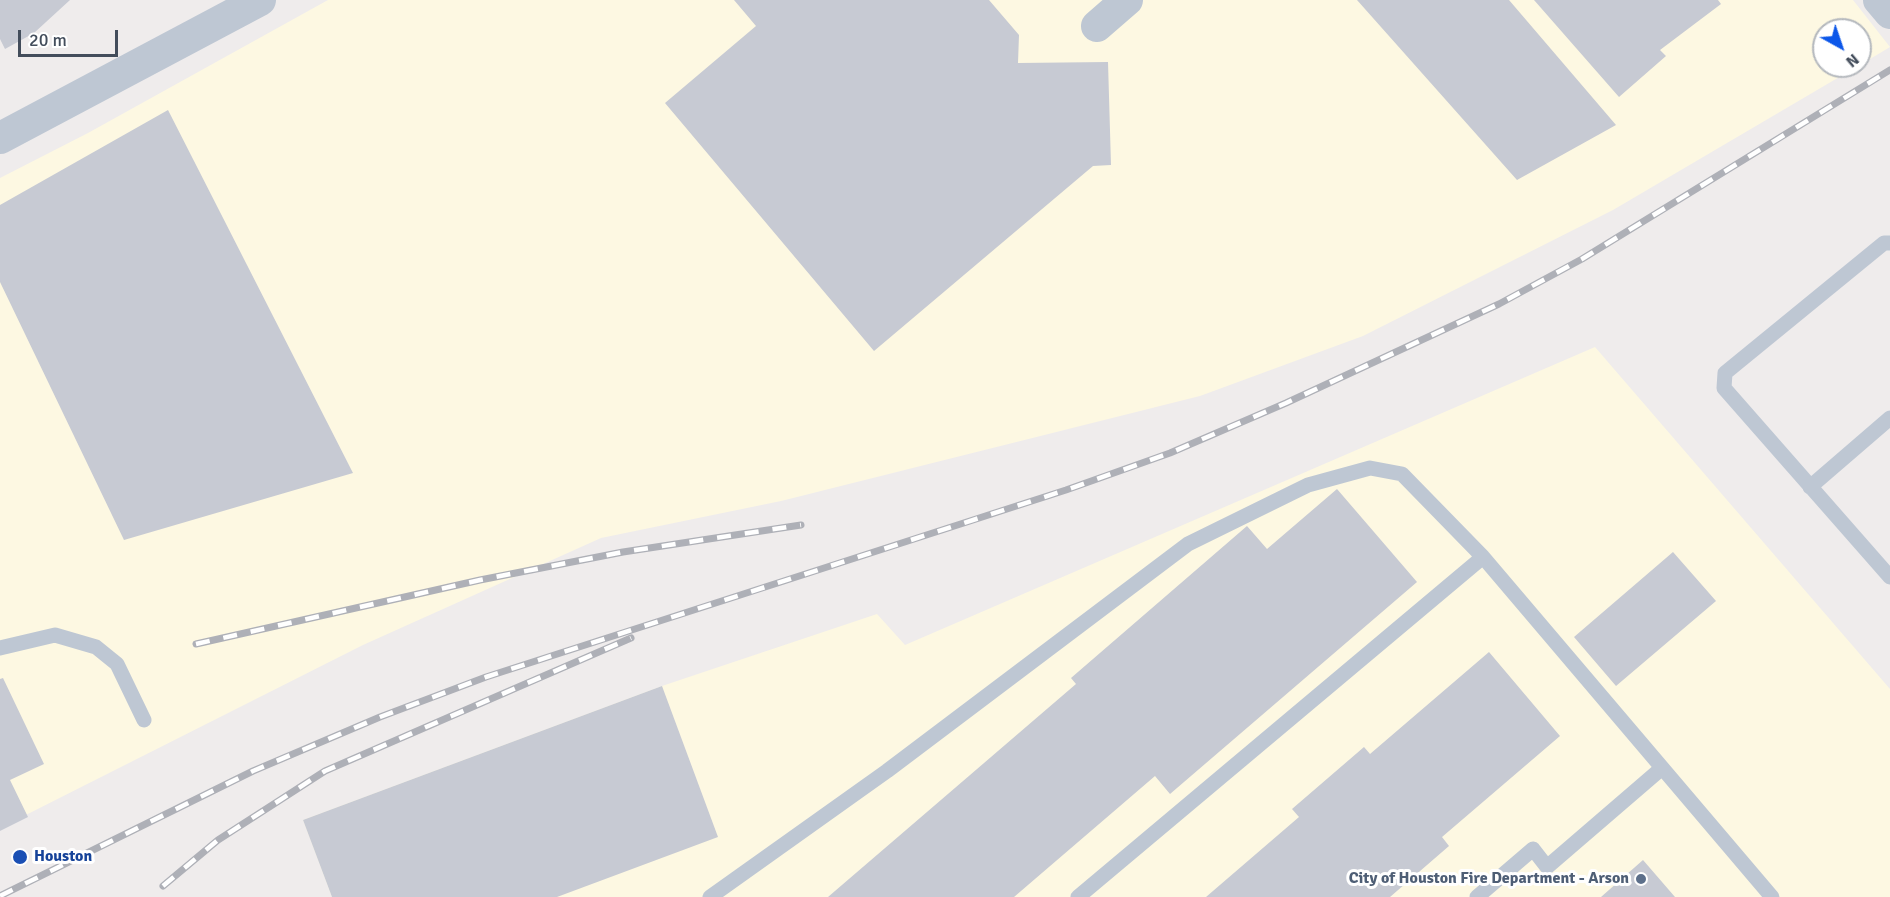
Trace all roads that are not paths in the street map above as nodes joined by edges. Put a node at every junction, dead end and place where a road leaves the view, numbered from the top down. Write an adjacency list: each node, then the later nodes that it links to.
1 (260, 0): 6 (street)
2 (1127, 0): 5 (street)
3 (1879, 0): 4 (street)
4 (1890, 14)
5 (1097, 26)
6 (0, 138)
7 (1890, 243): 9 (lane)
8 (1890, 418): 9 (lane)
9 (1810, 487): 11 (lane)
10 (1483, 557): 14 (lane); 15 (lane); 16 (lane)
11 (1890, 577)
12 (0, 648): 13 (lane)
13 (144, 720)
14 (1662, 768): 17 (lane); 18 (lane)
15 (718, 895)
16 (1078, 897)
17 (1477, 897)
18 (1772, 897)

